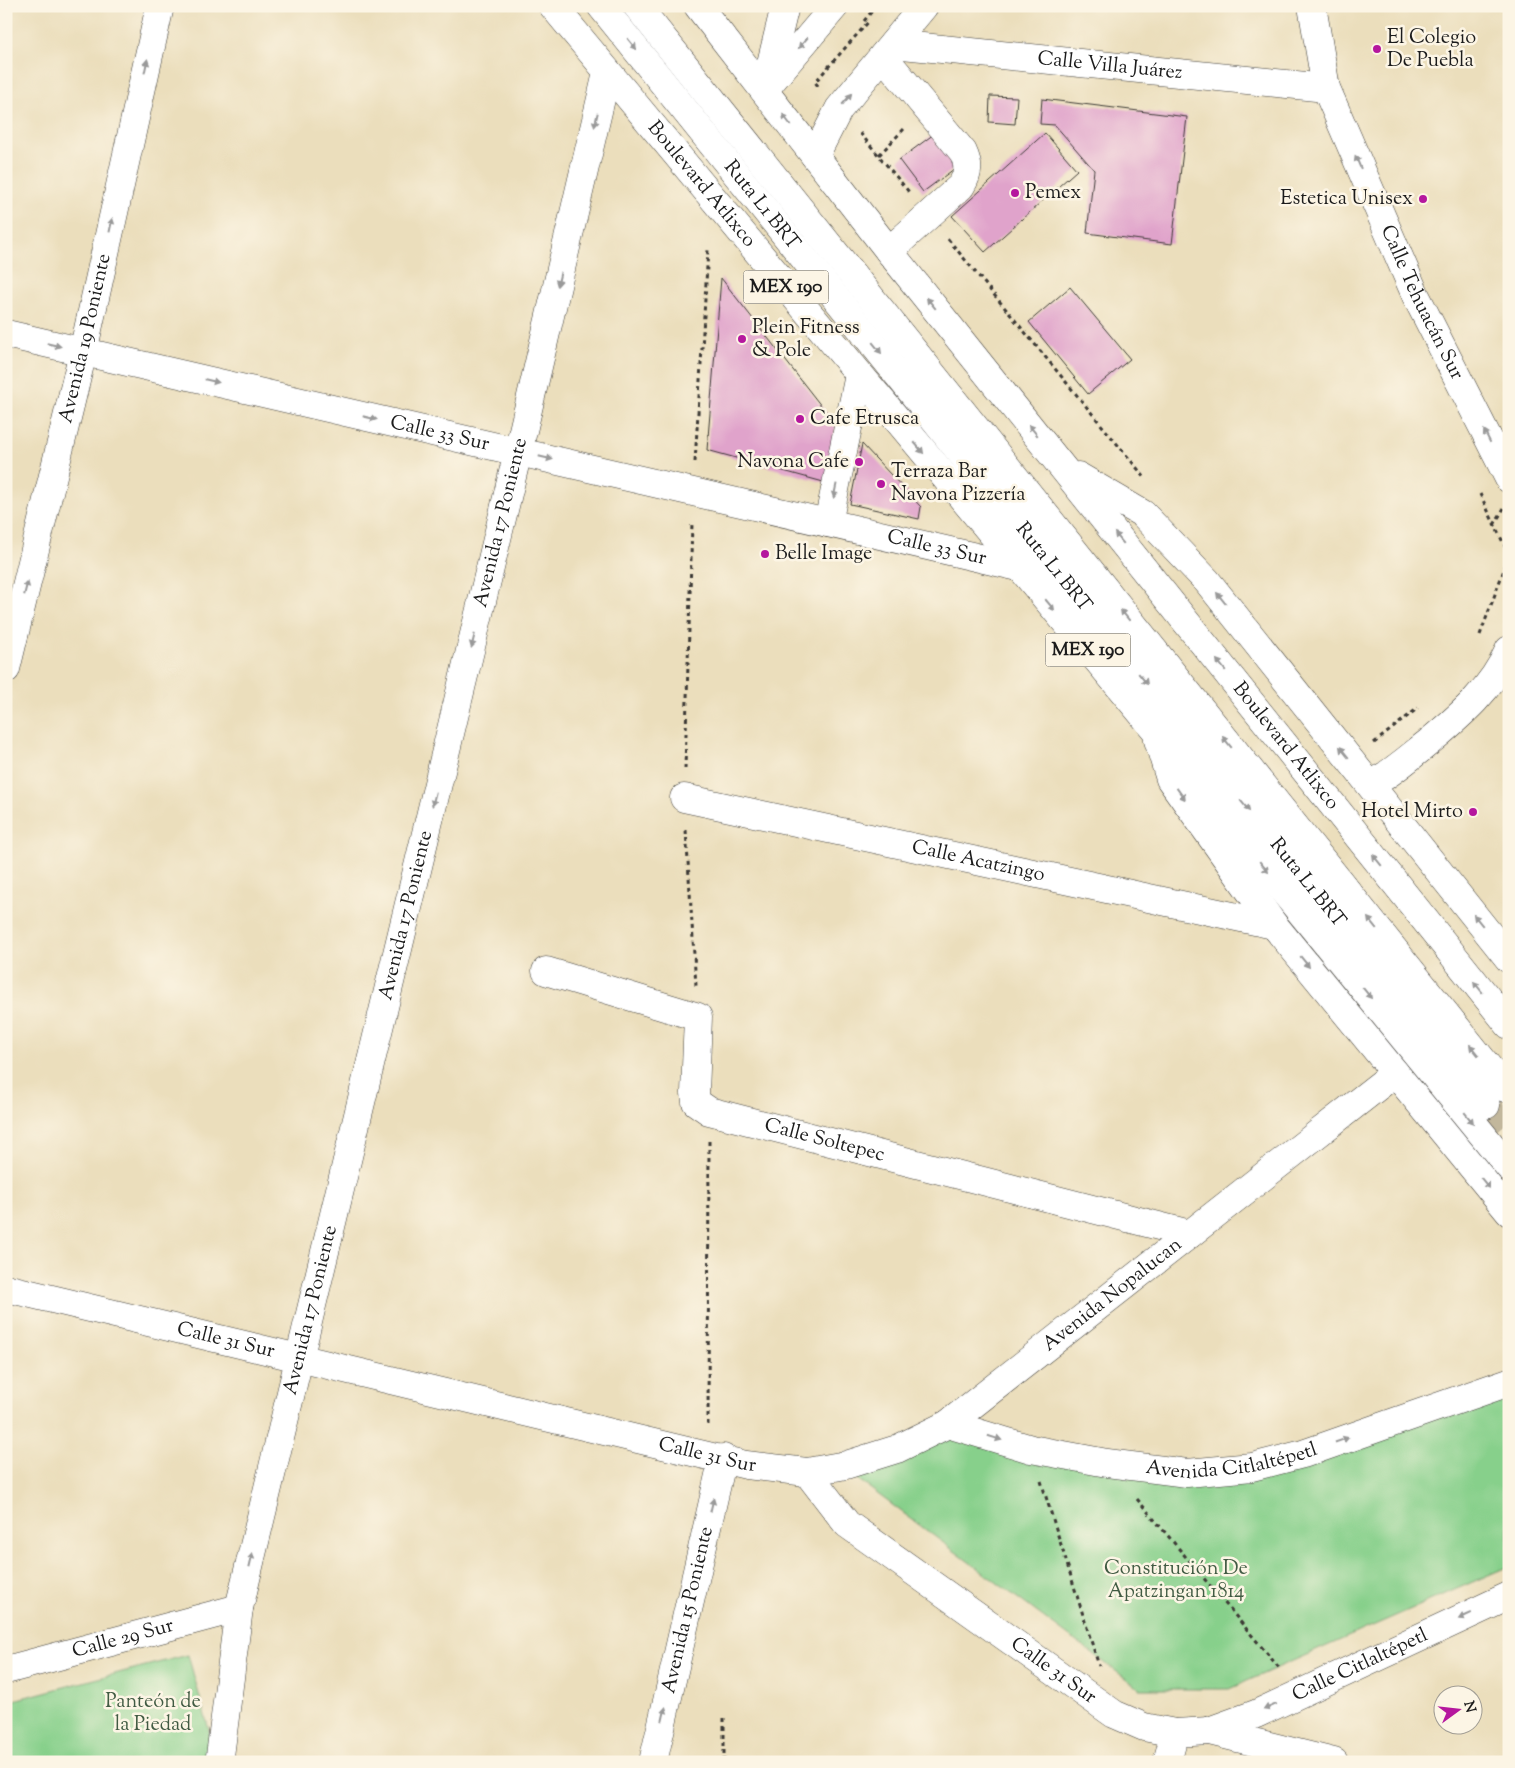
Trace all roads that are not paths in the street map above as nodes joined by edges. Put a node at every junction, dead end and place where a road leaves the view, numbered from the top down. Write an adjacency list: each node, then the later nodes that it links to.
1 (160, 6): 17 (street, Avenida 19 Poniente, one-way to 1)
2 (553, 6): 11 (street, Boulevard Atlixco / MEX 190)
3 (602, 6): 4 (street, Ruta L1 BRT, one-way to 4)
4 (637, 6)
5 (698, 6): 13 (street, Boulevard Atlixco)
6 (786, 6): 13 (street)
7 (835, 6): 13 (street, one-way to 13)
8 (924, 6): 10 (street)
9 (1312, 6): 12 (street, Calle Tehuacán Sur)
10 (888, 50): 12 (street, Calle Villa Juárez); 14 (street, one-way to 10); 15 (street)
11 (607, 73): 18 (street, Boulevard Atlixco / MEX 190); 19 (street, Avenida 17 Poniente, one-way to 19)
12 (1326, 88): 21 (street, Calle Tehuacán Sur, one-way to 12)
13 (764, 90): 14 (street, Boulevard Atlixco, one-way to 13)
14 (815, 156): 15 (street, Boulevard Atlixco)
15 (889, 251): 20 (street, Boulevard Atlixco, one-way to 15)
16 (6, 334): 17 (street, Calle 33 Sur, one-way to 17)
17 (83, 352): 19 (street, Calle 33 Sur, one-way to 19); 25 (street, Avenida 19 Poniente, one-way to 17)
18 (859, 375): 22 (street, one-way to 22); 23 (street, Boulevard Atlixco / MEX 190, one-way to 23)
19 (518, 452): 22 (street, Calle 33 Sur, one-way to 22); 38 (street, Avenida 17 Poniente, one-way to 38)
20 (1064, 468): 27 (street, Boulevard Atlixco, one-way to 20); 32 (street, Boulevard Atlixco, one-way to 20)
21 (1509, 479)
22 (828, 523): 23 (street, Calle 33 Sur)
23 (1020, 567): 26 (street, Boulevard Atlixco / MEX 190, one-way to 26)
24 (1509, 650): 27 (street)
25 (6, 669)
26 (1156, 734): 29 (street, Boulevard Atlixco / MEX 190, one-way to 29); 34 (street, Boulevard Atlixco, one-way to 34)
27 (1380, 780): 30 (street, Boulevard Atlixco, one-way to 27)
28 (684, 798): 29 (street, Calle Acatzingo)
29 (1274, 925): 33 (street, Boulevard Atlixco / MEX 190, one-way to 33)
30 (1509, 959)
31 (546, 971): 36 (street, Calle Soltepec)
32 (1509, 1025)
33 (1395, 1073): 35 (street, Boulevard Atlixco / MEX 190, one-way to 35); 36 (street, Avenida Nopalucan)
34 (1509, 1167)
35 (1509, 1212)
36 (1190, 1234): 40 (street, Avenida Nopalucan)
37 (6, 1288): 38 (street, Calle 31 Sur)
38 (299, 1358): 41 (street, Calle 31 Sur); 44 (street, Avenida 17 Poniente, one-way to 38)
39 (1509, 1382): 40 (street, Avenida Citlaltépetl, one-way to 39)
40 (948, 1424): 42 (street, Avenida Nopalucan)
41 (723, 1458): 42 (street, Calle 31 Sur); 49 (street, Avenida 15 Poniente, one-way to 41)
42 (807, 1472): 47 (street, Calle 31 Sur)
43 (1509, 1596): 46 (street, Calle Citlaltépetl, one-way to 46)
44 (240, 1608): 45 (street, Calle 29 Sur); 48 (street, Avenida 17 Poniente)
45 (6, 1670)
46 (1209, 1731): 47 (street, Calle 31 Sur); 51 (street, Calle 31 Sur)
47 (1175, 1733): 50 (street)
48 (222, 1762)
49 (653, 1762)
50 (1167, 1762)
51 (1334, 1762)

